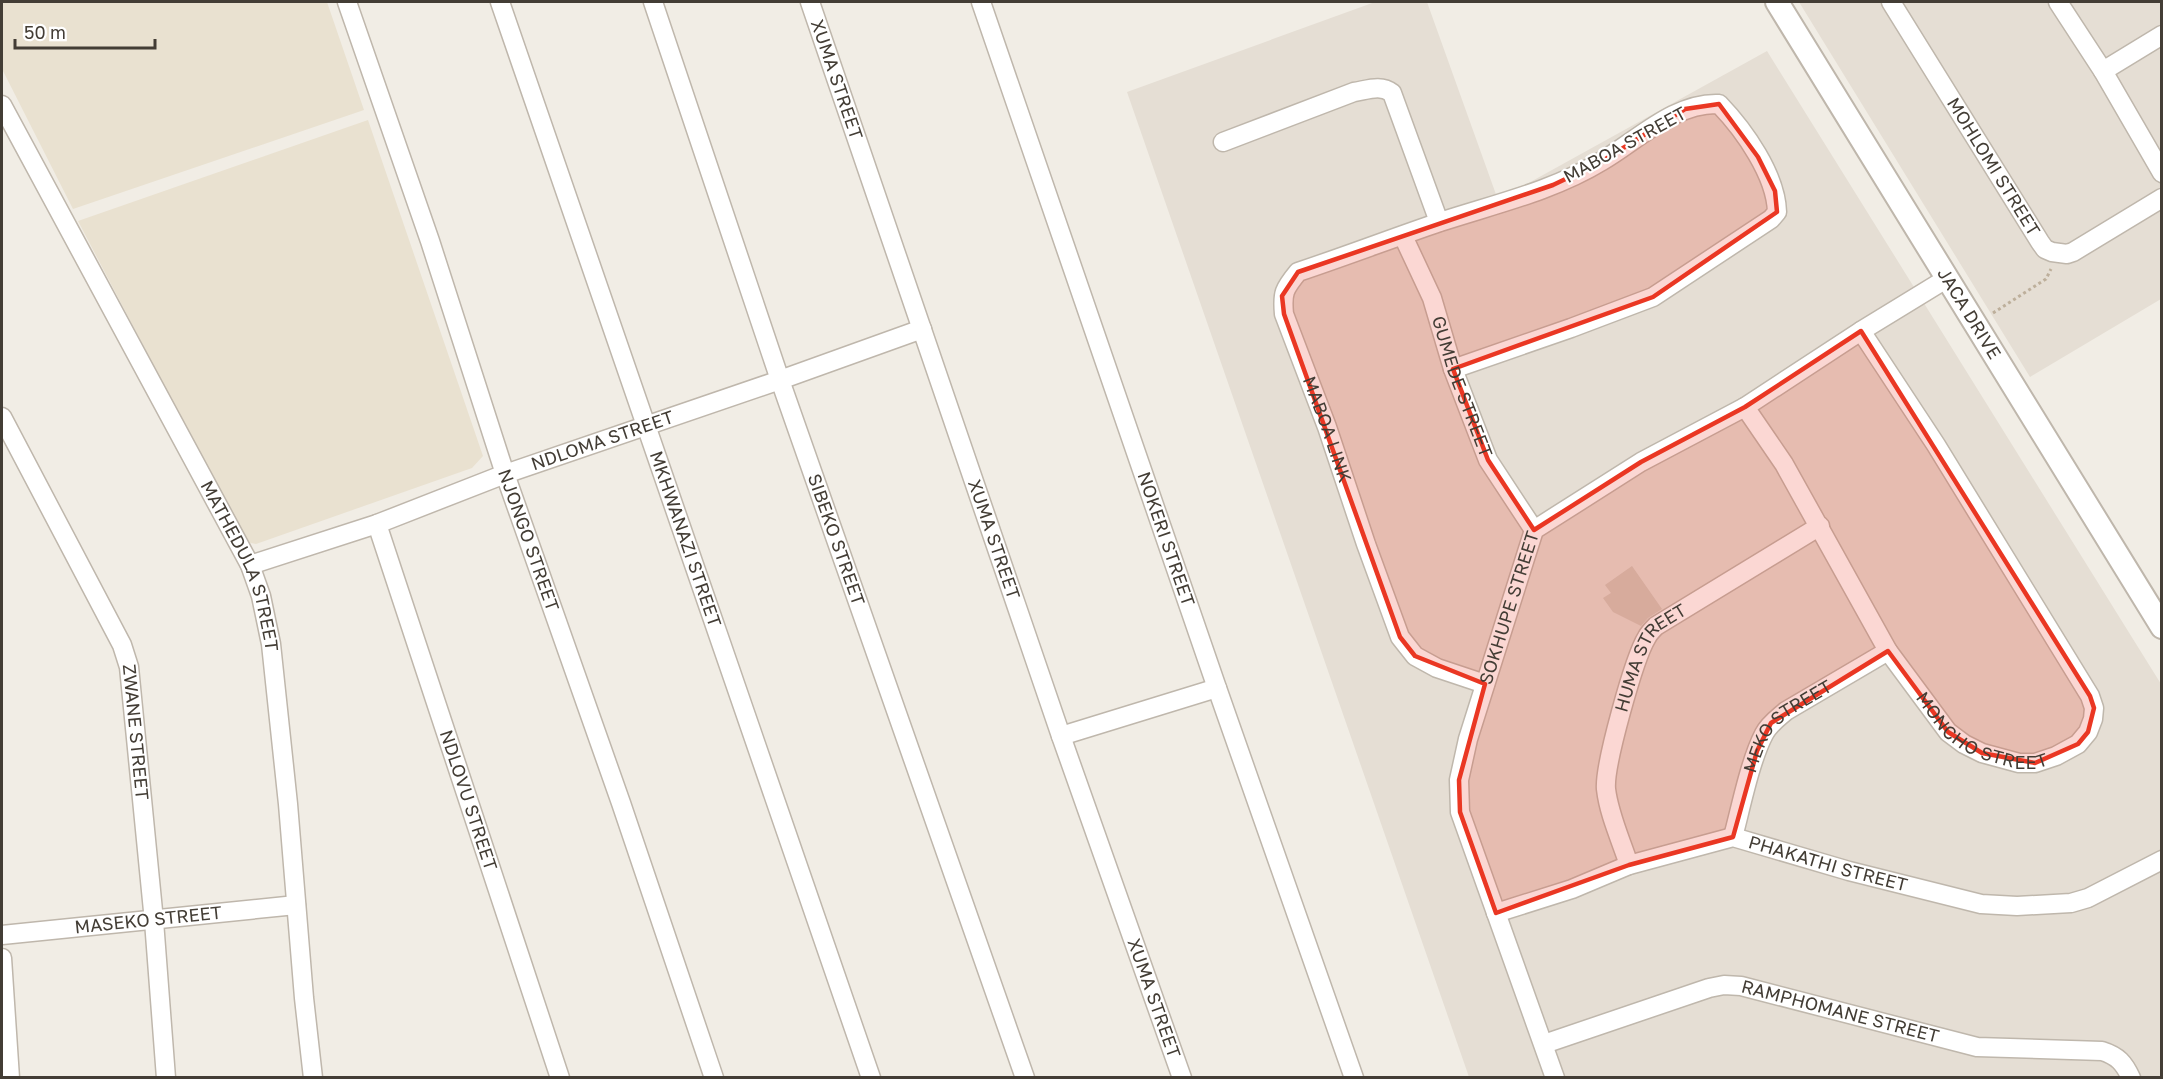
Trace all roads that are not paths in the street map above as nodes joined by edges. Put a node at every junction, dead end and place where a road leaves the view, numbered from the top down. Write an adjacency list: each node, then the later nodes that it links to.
1 (347, 2): 25 (street, NJONGO STREET)
2 (500, 2): 24 (street, MKHWANAZI STREET)
3 (652, 2): 21 (street, SIBEKO STREET)
4 (810, 2): 18 (street, XUMA STREET)
5 (981, 2): 33 (street, NOKERI STREET)
6 (1777, 2): 17 (street, JACA DRIVE)
7 (1891, 2): 14 (street, MOHLOMI STREET)
8 (2058, 2): 10 (street)
9 (2162, 35): 10 (street)
10 (2103, 71): 13 (street)
11 (2, 105): 29 (street, MATHEDULA STREET)
12 (1223, 142): 15 (street)
13 (2162, 173)
14 (2162, 198)
15 (1439, 222): 16 (street, MABOA LINK); 20 (street, MABOA STREET)
16 (1403, 236): 20 (street, GUMEDE STREET); 32 (street, MABOA LINK)
17 (1946, 279): 19 (street, SOKHUPE STREET); 30 (street, JACA DRIVE)
18 (922, 329): 21 (street, NDLOMA STREET); 34 (street, XUMA STREET)
19 (1861, 331): 22 (street, SOKHUPE STREET); 31 (street, MONCHO STREET)
20 (1454, 369): 28 (street, GUMEDE STREET)
21 (780, 380): 24 (street, NDLOMA STREET); 50 (street, SIBEKO STREET)
22 (1744, 407): 27 (street, MONCHO STREET); 28 (street, SOKHUPE STREET)
23 (2, 417): 40 (street, ZWANE STREET)
24 (647, 426): 25 (street, NDLOMA STREET); 49 (street, MKHWANAZI STREET)
25 (505, 474): 26 (street, NDLOMA STREET); 48 (street, NJONGO STREET)
26 (377, 524): 29 (street, NDLOMA STREET); 47 (street, NDLOVU STREET)
27 (1820, 526): 31 (street, MONCHO STREET); 37 (street, HUMA STREET)
28 (1534, 530): 32 (street, SOKHUPE STREET)
29 (250, 565): 38 (street, MATHEDULA STREET)
30 (2162, 627)
31 (1888, 651): 35 (street, MEKO STREET)
32 (1485, 684): 39 (street, SOKHUPE STREET)
33 (1217, 688): 34 (street); 52 (street, NOKERI STREET)
34 (1062, 736): 51 (street, XUMA STREET)
35 (1733, 837): 36 (street, PHAKATHI STREET); 37 (street, PHAKATHI STREET)
36 (2162, 860)
37 (1629, 865): 39 (street, PHAKATHI STREET)
38 (296, 905): 40 (street, MASEKO STREET); 46 (street, MATHEDULA STREET)
39 (1496, 913): 43 (street, SOKHUPE STREET)
40 (154, 921): 41 (street, MASEKO STREET); 45 (street, ZWANE STREET)
41 (2, 935)
42 (2, 958): 44 (street)
43 (1544, 1044): 53 (street, SOKHUPE STREET); 54 (street, RAMPHOMANE STREET)
44 (10, 1077)
45 (166, 1077)
46 (313, 1077)
47 (560, 1077)
48 (714, 1077)
49 (871, 1077)
50 (1025, 1077)
51 (1182, 1077)
52 (1354, 1077)
53 (1555, 1077)
54 (2131, 1077)

